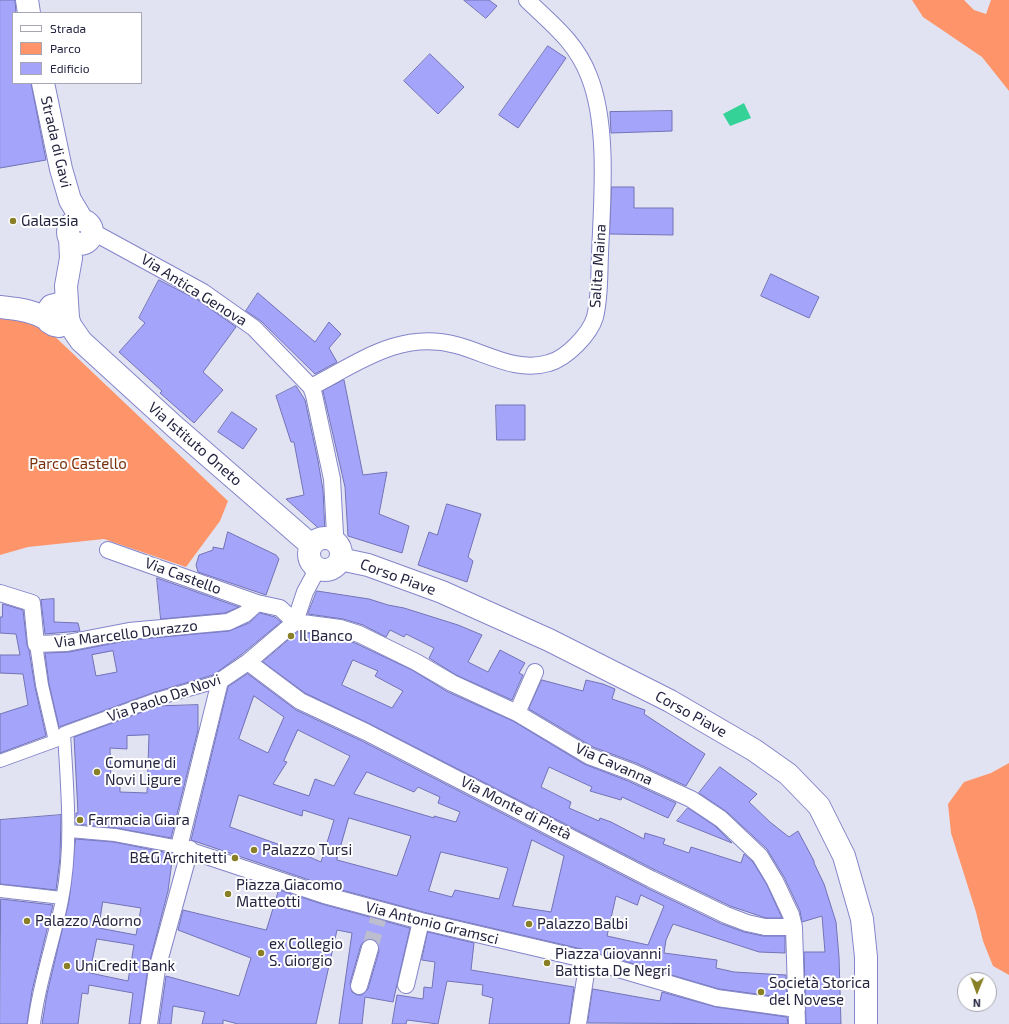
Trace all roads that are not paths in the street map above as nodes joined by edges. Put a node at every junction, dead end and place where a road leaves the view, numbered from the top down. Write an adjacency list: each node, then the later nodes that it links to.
1 (27, 0): 3 (main road)
2 (527, 0): 8 (street, Salita Maina)
3 (29, 12)
4 (43, 84): 5 (main road, Strada di Gavi)
5 (78, 236): 7 (main road); 8 (street, Via Antica Genova)
6 (0, 307): 7 (main road)
7 (57, 314): 9 (main road, Via Istituto Oneto)
8 (311, 387): 10 (street, Via Antica Genova)
9 (311, 545): 10 (main road); 12 (main road)
10 (337, 549): 12 (main road); 38 (main road, Corso Piave)
11 (108, 550): 14 (street, Via Castello)
12 (318, 568): 15 (street)
13 (0, 593): 16 (street)
14 (258, 603): 15 (street, Via Castello); 16 (street, Via Marcello Durazzo)
15 (295, 622): 17 (street, Via Paolo Da Novi); 20 (street, Via Cavanna)
16 (36, 644): 22 (street)
17 (248, 662): 19 (street, Via Paolo Da Novi); 29 (street, Via Monte di Pietà)
18 (535, 672): 20 (street)
19 (220, 681): 21 (street, Via Paolo Da Novi); 25 (street)
20 (517, 713): 29 (street, Via Cavanna)
21 (64, 733): 22 (street); 24 (street)
22 (55, 741): 23 (street)
23 (0, 761)
24 (69, 831): 25 (street, Via Antonio Gramsci); 27 (street)
25 (184, 848): 28 (street, Via Antonio Gramsci); 36 (street)
26 (0, 891): 27 (street)
27 (62, 898): 35 (street)
28 (421, 921): 31 (street, Via Antonio Gramsci); 32 (street)
29 (794, 927): 34 (street, Via Cavanna)
30 (370, 948): 33 (street)
31 (588, 960): 34 (street, Via Antonio Gramsci); 37 (street)
32 (406, 985)
33 (359, 986)
34 (797, 1017)
35 (34, 1024)
36 (150, 1024)
37 (578, 1024)
38 (866, 1024)

